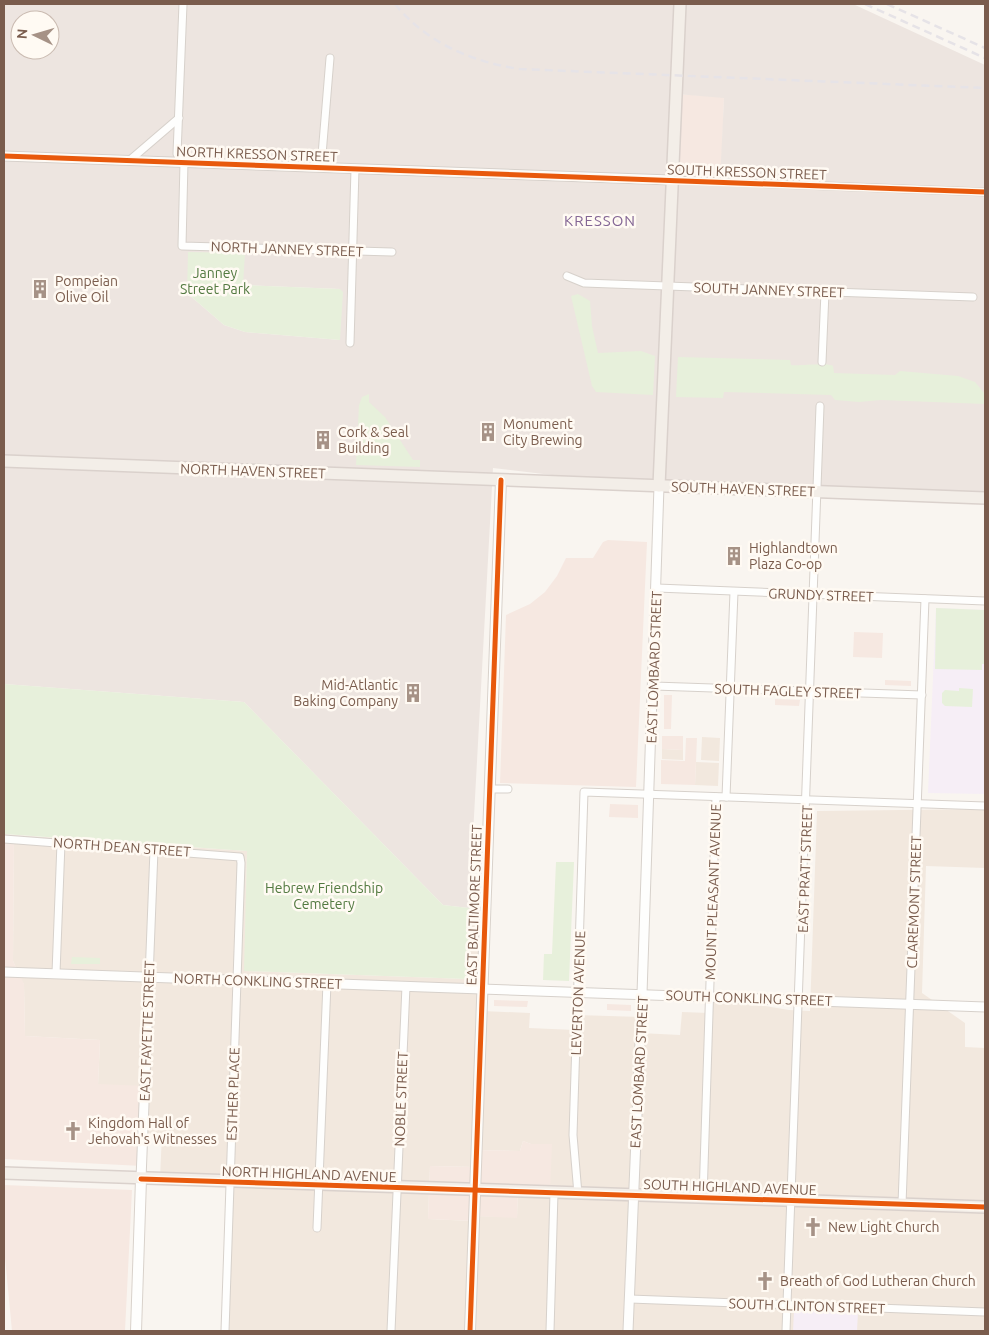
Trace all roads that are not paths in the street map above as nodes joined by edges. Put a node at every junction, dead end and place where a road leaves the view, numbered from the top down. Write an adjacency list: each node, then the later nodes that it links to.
1 (183, 4): 4 (street)
2 (680, 5): 11 (main road, EAST LOMBARD STREET)
3 (330, 58): 8 (street)
4 (180, 118): 6 (street); 7 (street)
5 (4, 156): 6 (street, NORTH KRESSON STREET)
6 (130, 160): 7 (street, NORTH KRESSON STREET)
7 (184, 162): 8 (street, NORTH KRESSON STREET); 13 (street, NORTH JANNEY STREET)
8 (321, 167): 9 (street, NORTH KRESSON STREET)
9 (355, 169): 10 (street, NORTH KRESSON STREET); 13 (street)
10 (508, 174): 11 (street, SOUTH KRESSON STREET)
11 (671, 180): 12 (street, SOUTH KRESSON STREET); 16 (main road, EAST LOMBARD STREET)
12 (985, 192)
13 (353, 250): 14 (street, NORTH JANNEY STREET); 19 (street)
14 (392, 252)
15 (567, 276): 16 (street, SOUTH JANNEY STREET)
16 (667, 286): 17 (street, SOUTH JANNEY STREET); 24 (main road, EAST LOMBARD STREET)
17 (825, 292): 18 (street, SOUTH JANNEY STREET); 20 (street)
18 (972, 297)
19 (350, 343)
20 (822, 362)
21 (820, 406): 25 (street, EAST PRATT STREET)
22 (4, 461): 23 (main road, NORTH HAVEN STREET)
23 (501, 480): 24 (main road, SOUTH HAVEN STREET); 36 (main road, EAST BALTIMORE STREET)
24 (659, 486): 25 (main road, SOUTH HAVEN STREET); 27 (street, EAST LOMBARD STREET)
25 (818, 492): 26 (main road, SOUTH HAVEN STREET); 29 (street, EAST PRATT STREET)
26 (985, 498)
27 (657, 588): 28 (street, GRUNDY STREET); 32 (street, EAST LOMBARD STREET)
28 (734, 592): 29 (street, GRUNDY STREET); 33 (street, MOUNT PLEASANT AVENUE)
29 (815, 595): 30 (street, GRUNDY STREET); 34 (street, EAST PRATT STREET)
30 (925, 599): 31 (street, GRUNDY STREET); 35 (street, CLAREMONT STREET)
31 (985, 601)
32 (654, 686): 33 (street, SOUTH FAGLEY STREET); 38 (street, EAST LOMBARD STREET)
33 (730, 689): 34 (street, SOUTH FAGLEY STREET); 40 (street, MOUNT PLEASANT AVENUE)
34 (811, 692): 35 (street, SOUTH FAGLEY STREET); 41 (street, EAST PRATT STREET)
35 (922, 695): 42 (street, CLAREMONT STREET)
36 (490, 789): 37 (street); 54 (main road, EAST BALTIMORE STREET)
37 (508, 789)
38 (650, 794): 39 (street); 55 (street, LEVERTON AVENUE); 56 (street, EAST LOMBARD STREET)
39 (716, 797): 40 (street); 57 (street, MOUNT PLEASANT AVENUE)
40 (726, 797): 41 (street)
41 (807, 800): 42 (street); 58 (street, EAST PRATT STREET)
42 (918, 803): 43 (street); 59 (street, CLAREMONT STREET)
43 (985, 806)
44 (4, 839): 45 (street, NORTH DEAN STREET)
45 (61, 843): 46 (street, NORTH DEAN STREET); 49 (street)
46 (154, 850): 47 (street, NORTH DEAN STREET); 50 (street, EAST FAYETTE STREET)
47 (240, 857): 51 (street, ESTHER PLACE)
48 (4, 972): 49 (street, NORTH CONKLING STREET)
49 (56, 973): 50 (street, NORTH CONKLING STREET)
50 (149, 978): 51 (street, NORTH CONKLING STREET); 62 (street, EAST FAYETTE STREET)
51 (237, 981): 52 (street, NORTH CONKLING STREET); 63 (street, ESTHER PLACE)
52 (327, 983): 53 (street, NORTH CONKLING STREET); 64 (street)
53 (406, 986): 54 (street, NORTH CONKLING STREET); 65 (street, NOBLE STREET)
54 (482, 989): 55 (street, SOUTH CONKLING STREET); 66 (main road, EAST BALTIMORE STREET)
55 (577, 992): 56 (street, SOUTH CONKLING STREET); 68 (street, LEVERTON AVENUE)
56 (642, 994): 57 (street, SOUTH CONKLING STREET); 69 (street, EAST LOMBARD STREET)
57 (709, 997): 58 (street, SOUTH CONKLING STREET); 70 (street, MOUNT PLEASANT AVENUE)
58 (800, 1000): 59 (street, SOUTH CONKLING STREET); 71 (street, EAST PRATT STREET)
59 (910, 1004): 60 (street, SOUTH CONKLING STREET); 72 (street, CLAREMONT STREET)
60 (985, 1007)
61 (4, 1173): 62 (main road, NORTH HIGHLAND AVENUE)
62 (142, 1179): 63 (main road, NORTH HIGHLAND AVENUE); 78 (main road, EAST FAYETTE STREET)
63 (230, 1182): 64 (main road, NORTH HIGHLAND AVENUE); 79 (street, ESTHER PLACE)
64 (318, 1185): 65 (main road, NORTH HIGHLAND AVENUE); 74 (street)
65 (397, 1188): 66 (main road, NORTH HIGHLAND AVENUE); 80 (street, NOBLE STREET)
66 (475, 1190): 67 (main road, SOUTH HIGHLAND AVENUE); 81 (main road, EAST BALTIMORE STREET)
67 (554, 1193): 68 (main road, SOUTH HIGHLAND AVENUE); 82 (street)
68 (578, 1194): 69 (main road, SOUTH HIGHLAND AVENUE)
69 (633, 1196): 70 (main road, SOUTH HIGHLAND AVENUE); 75 (street, EAST LOMBARD STREET)
70 (703, 1198): 71 (main road, SOUTH HIGHLAND AVENUE)
71 (792, 1200): 72 (main road, SOUTH HIGHLAND AVENUE); 76 (street, EAST PRATT STREET)
72 (902, 1204): 73 (main road, SOUTH HIGHLAND AVENUE)
73 (985, 1207)
74 (317, 1228)
75 (630, 1299): 76 (street, SOUTH CLINTON STREET); 83 (street, EAST LOMBARD STREET)
76 (788, 1305): 77 (street, SOUTH CLINTON STREET); 84 (street, EAST PRATT STREET)
77 (985, 1312)
78 (136, 1331)
79 (225, 1331)
80 (392, 1331)
81 (470, 1331)
82 (550, 1331)
83 (628, 1331)
84 (786, 1331)

